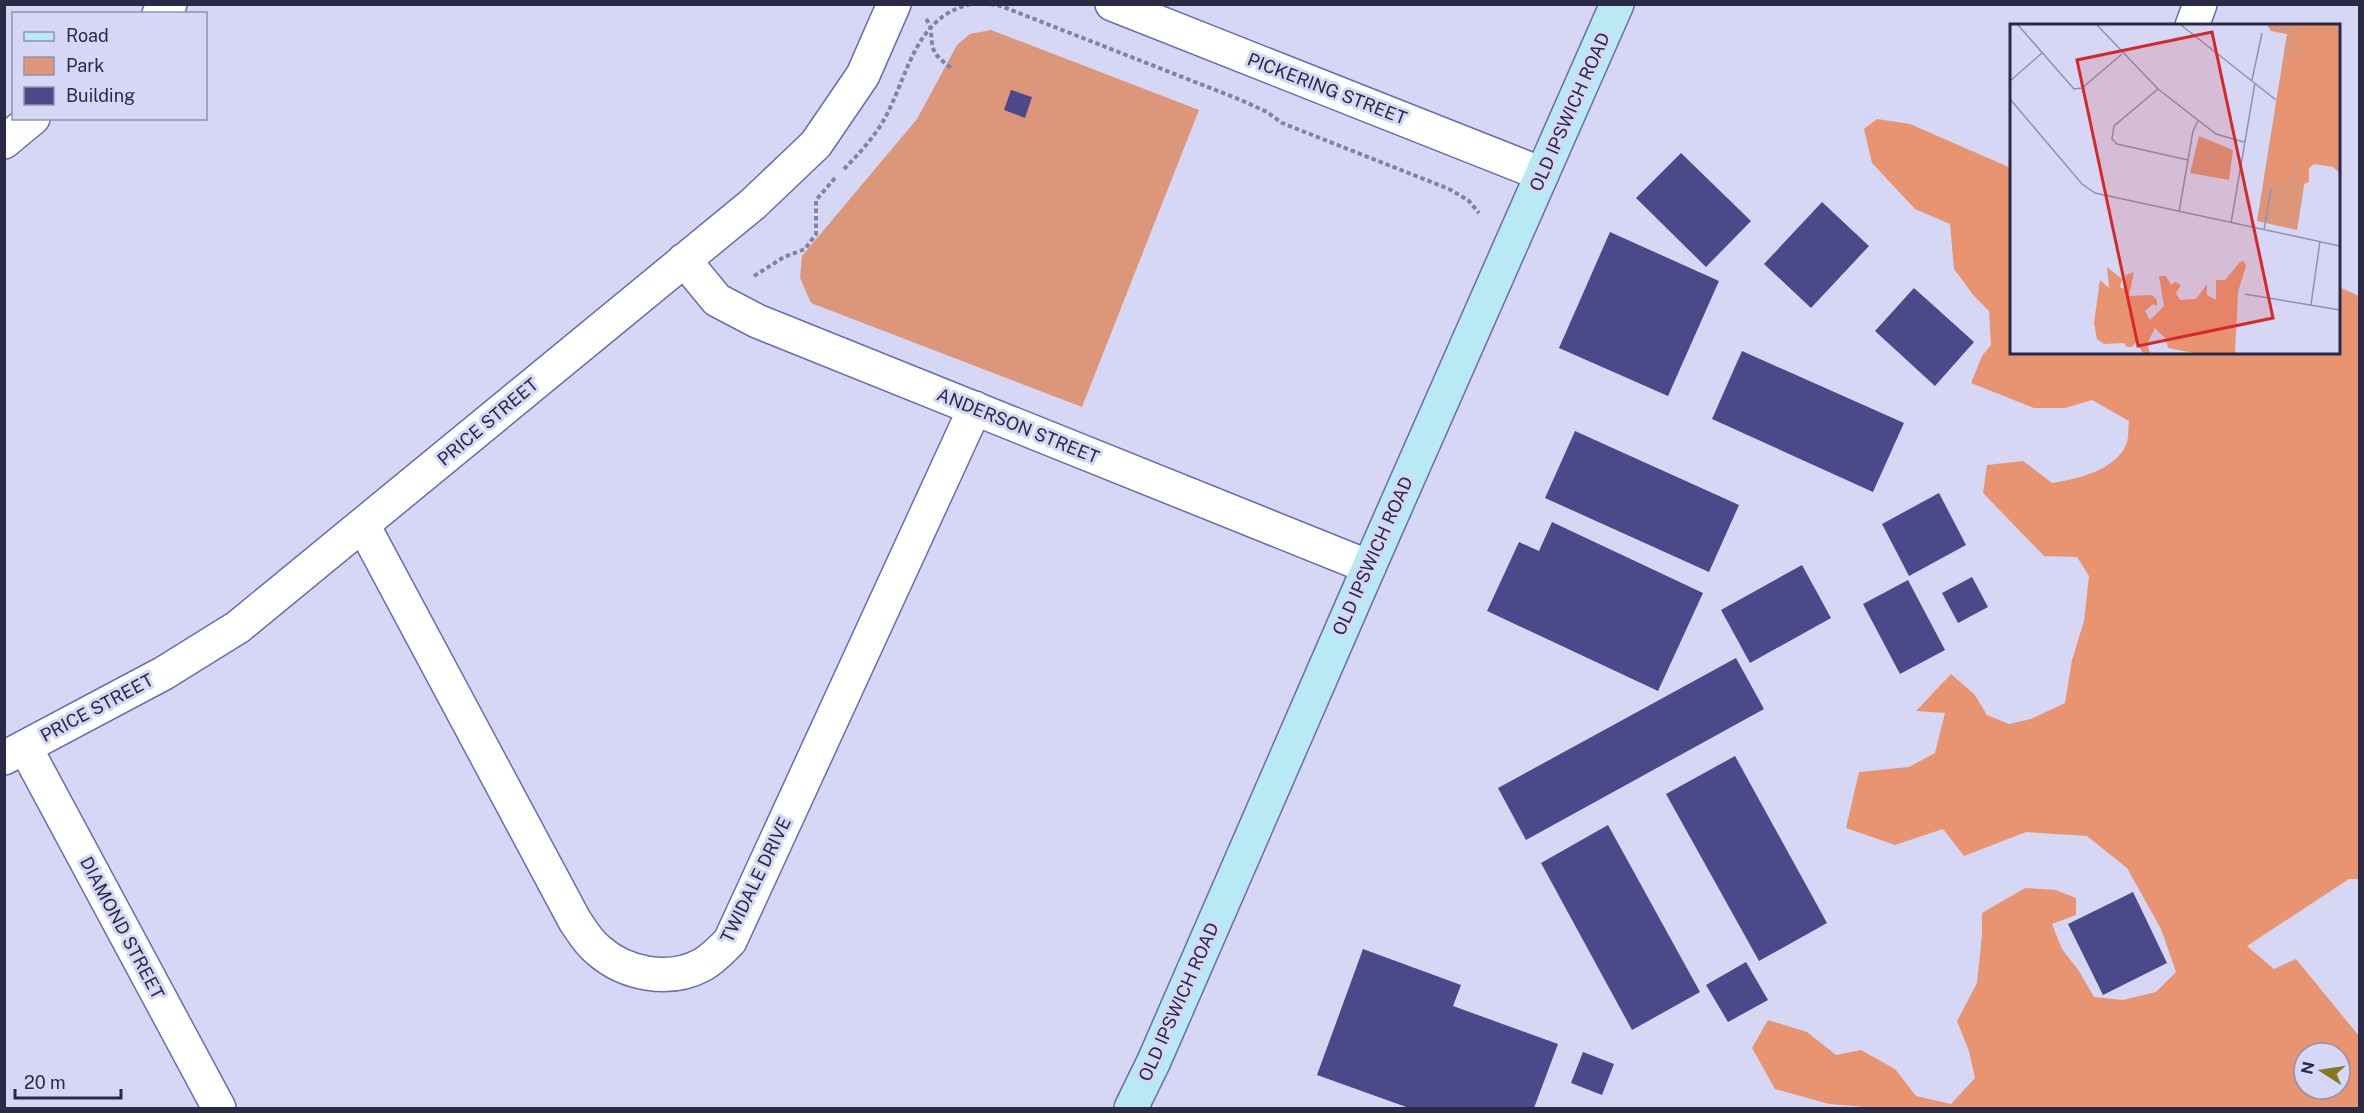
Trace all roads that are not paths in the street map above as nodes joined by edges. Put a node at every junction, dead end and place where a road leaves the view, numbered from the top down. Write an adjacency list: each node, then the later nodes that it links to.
1 (894, 4): 9 (street, PRICE STREET)
2 (1112, 4): 8 (street, PICKERING STREET)
3 (1617, 4): 8 (street, OLD IPSWICH ROAD)
4 (2200, 4): 5 (street)
5 (2193, 24)
6 (30, 120): 7 (street)
7 (6, 139)
8 (1542, 174): 12 (street, OLD IPSWICH ROAD)
9 (684, 260): 10 (street, ANDERSON STREET); 11 (street, PRICE STREET)
10 (975, 408): 11 (street, TWIDALE DRIVE); 12 (street, ANDERSON STREET)
11 (363, 525): 13 (street, PRICE STREET)
12 (1369, 567): 15 (street, OLD IPSWICH ROAD)
13 (15, 752): 14 (street, DIAMOND STREET)
14 (219, 1108)
15 (1131, 1108)

